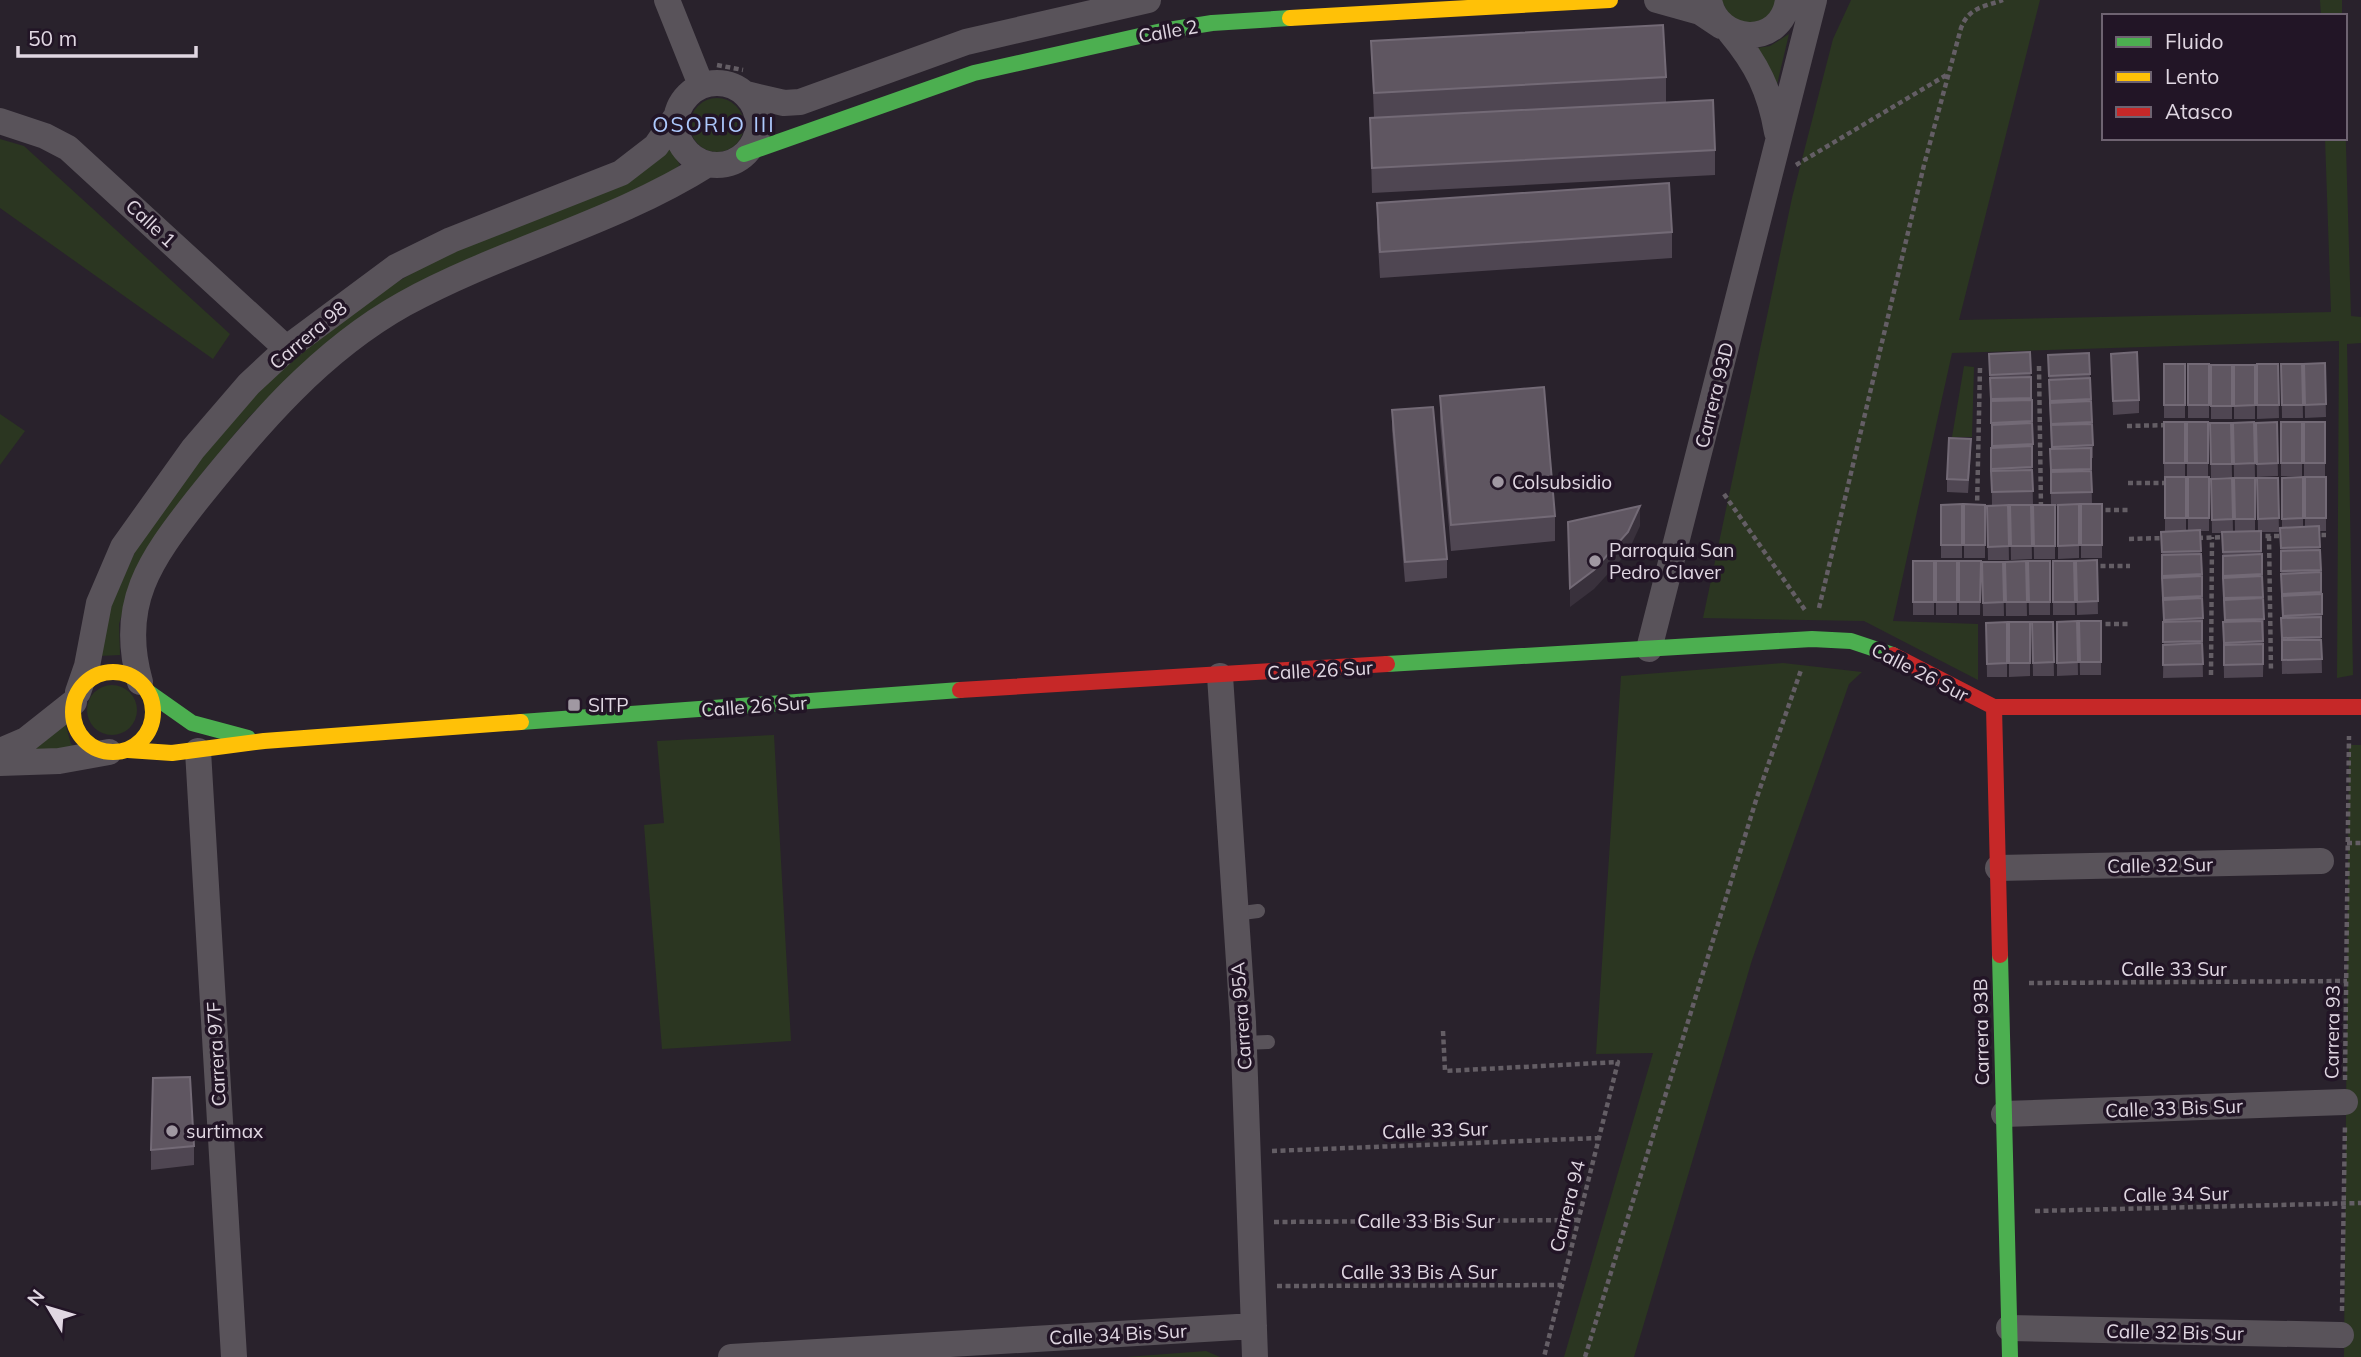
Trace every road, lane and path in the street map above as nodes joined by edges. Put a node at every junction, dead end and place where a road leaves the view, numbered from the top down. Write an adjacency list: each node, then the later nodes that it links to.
1 (667, 0): 9 (street)
2 (1148, 0): 10 (street, Calle 2)
3 (1610, 0): 14 (street, Calle 2)
4 (1657, 0): 7 (street)
5 (1709, 0): 7 (street)
6 (1800, 2): 7 (street, Carrera 93D); 13 (street, Carrera 93D)
7 (1726, 29): 13 (street, Carrera 93D)
8 (1948, 73): 16 (path)
9 (701, 85): 10 (street); 11 (street)
10 (746, 94): 14 (street)
11 (677, 117): 15 (street); 17 (street, Carrera 98)
12 (0, 121): 17 (street, Calle 1)
13 (1779, 141): 48 (street, Carrera 93D)
14 (744, 154): 15 (street)
15 (708, 164): 52 (street, Carrera 98)
16 (1795, 166)
17 (287, 349): 53 (street, Carrera 98)
18 (2039, 366): 29 (path)
19 (1980, 367): 26 (path)
20 (2180, 425): 21 (path)
21 (2127, 426)
22 (2128, 483): 23 (path)
23 (2180, 483)
24 (1724, 494): 45 (path)
25 (1963, 510): 26 (path)
26 (1977, 510): 27 (path)
27 (1990, 510)
28 (2028, 510): 29 (path)
29 (2040, 510): 30 (path)
30 (2053, 510)
31 (2090, 510): 32 (path)
32 (2128, 510)
33 (2326, 535): 36 (path)
34 (2269, 536): 35 (path); 39 (path); 49 (path)
35 (2292, 536)
36 (2303, 536)
37 (2211, 537): 38 (path); 41 (path); 50 (path)
38 (2234, 537)
39 (2246, 537)
40 (2170, 538): 42 (path)
41 (2184, 538)
42 (2129, 539)
43 (2090, 566): 44 (path)
44 (2130, 566)
45 (1808, 614)
46 (2092, 624): 47 (path)
47 (2131, 624)
48 (1649, 649): 51 (street, Calle 26 Sur); 54 (street, Calle 26 Sur)
49 (2271, 672)
50 (2211, 675)
51 (1220, 676): 56 (street, Calle 26 Sur); 79 (street, Carrera 95A)
52 (144, 687): 53 (street); 56 (street, Calle 26 Sur); 58 (street)
53 (76, 697): 57 (street); 58 (street)
54 (1994, 707): 55 (street, Calle 26 Sur); 64 (street, Carrera 93B)
55 (2354, 707): 61 (path, Carrera 93)
56 (264, 741): 59 (street, Calle 26 Sur)
57 (0, 751)
58 (118, 751): 59 (street, Calle 26 Sur); 60 (street, Calle 26 Sur)
59 (198, 751): 82 (street, Carrera 97F)
60 (0, 764)
61 (2347, 843): 62 (path); 65 (path, Carrera 93)
62 (2361, 843)
63 (2321, 862): 64 (street, Calle 32 Sur)
64 (1998, 869): 66 (street, Carrera 93B)
65 (2347, 982): 66 (path, Calle 33 Sur); 68 (path, Carrera 93)
66 (2001, 984): 69 (street, Carrera 93B)
67 (1443, 1031): 70 (path, Carrera 94)
68 (2345, 1102): 69 (street, Calle 33 Bis Sur); 73 (path, Carrera 93)
69 (2004, 1114): 74 (street, Carrera 93B)
70 (1599, 1138): 71 (path, Calle 33 Sur); 75 (path, Carrera 94)
71 (1272, 1150)
72 (2361, 1203): 73 (path, Calle 34 Sur)
73 (2346, 1204): 74 (path, Calle 34 Sur); 81 (path, Carrera 93)
74 (2006, 1212): 80 (street, Carrera 93B)
75 (1578, 1220): 76 (path, Calle 33 Bis Sur); 78 (path, Carrera 94)
76 (1275, 1222)
77 (1277, 1286): 78 (path, Calle 33 Bis A Sur)
78 (1562, 1286): 85 (path, Carrera 94)
79 (1254, 1326): 83 (street, Calle 34 Bis Sur); 84 (street, Carrera 95A)
80 (2009, 1328): 81 (street, Calle 32 Bis Sur); 86 (street, Carrera 93B)
81 (2341, 1335)
82 (234, 1357)
83 (731, 1357)
84 (1255, 1357)
85 (1544, 1357)
86 (2010, 1357)

